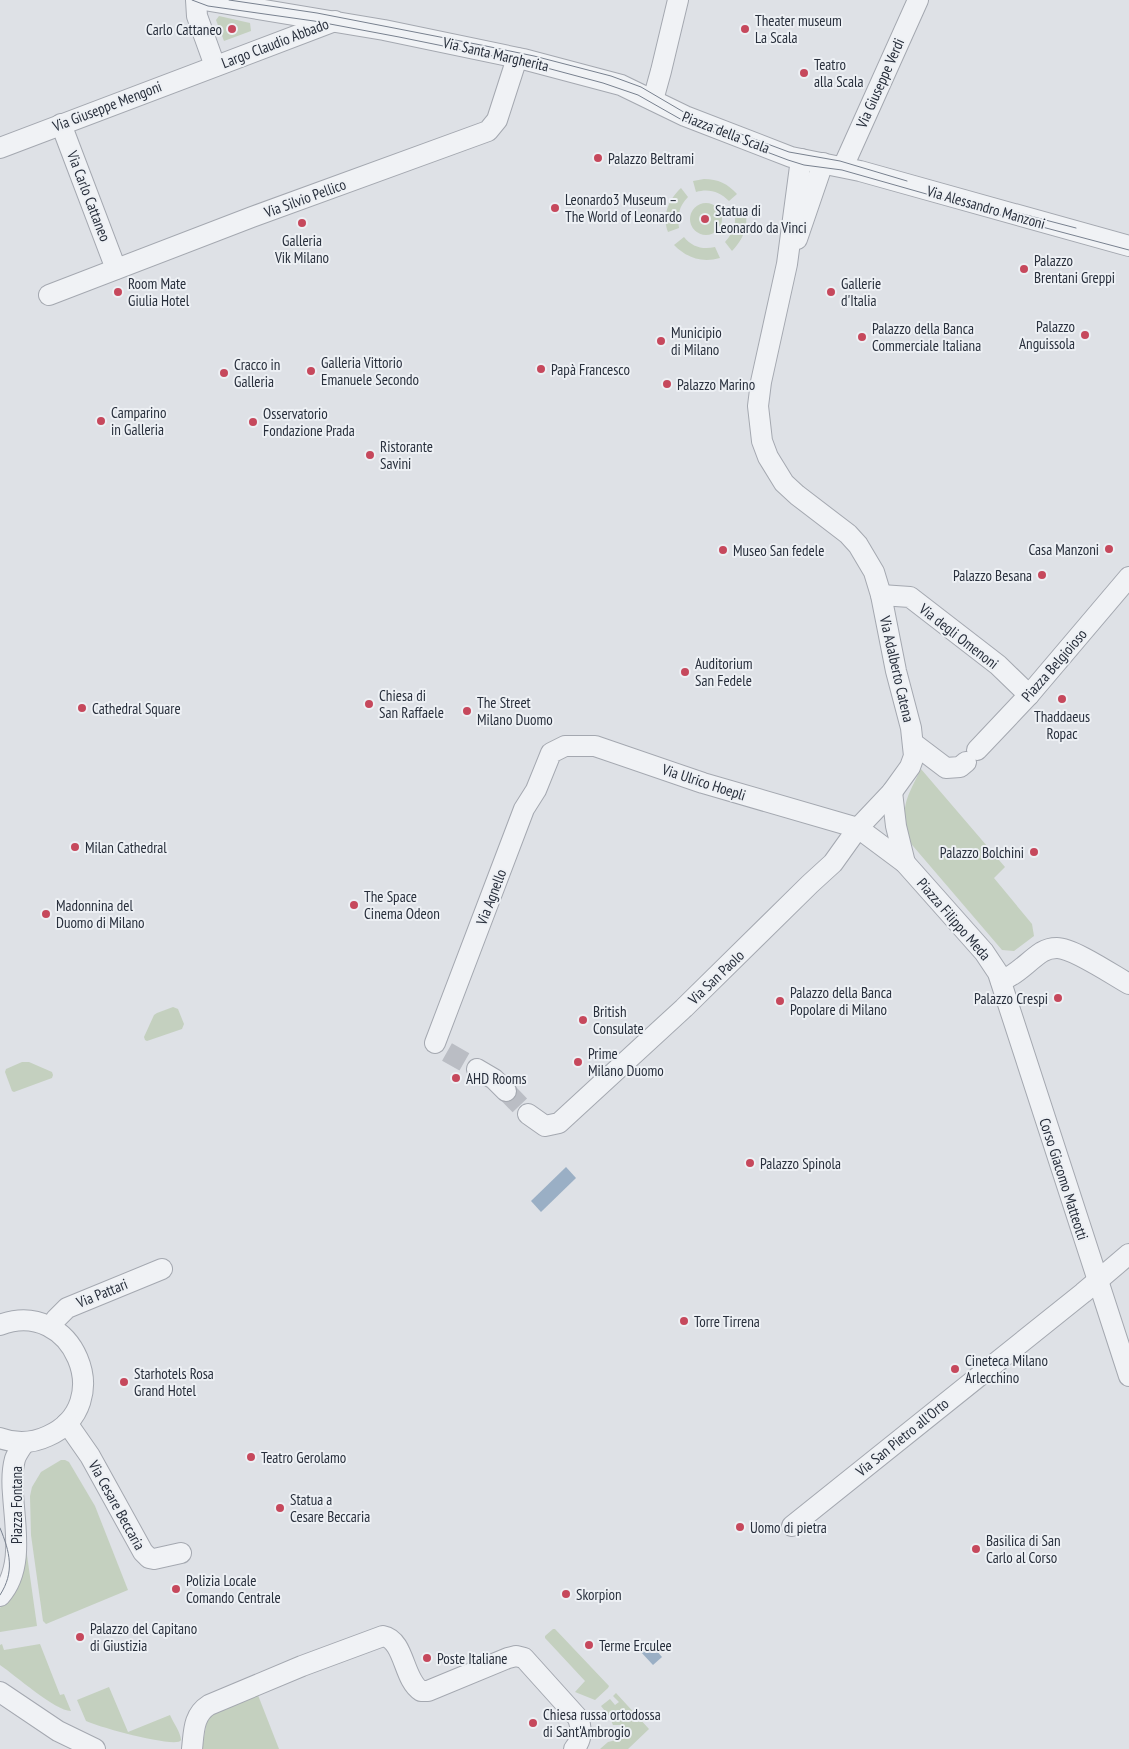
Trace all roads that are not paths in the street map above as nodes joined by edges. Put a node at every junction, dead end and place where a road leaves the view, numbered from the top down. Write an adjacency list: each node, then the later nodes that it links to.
1 (196, 0): 8 (street, Largo Claudio Abbado)
2 (204, 0): 5 (street, Largo Claudio Abbado)
3 (678, 0): 9 (street)
4 (918, 0): 14 (street, Via Giuseppe Verdi)
5 (242, 3): 6 (street, Largo Claudio Abbado)
6 (335, 21): 7 (street, Via Santa Margherita); 8 (street, Largo Claudio Abbado)
7 (517, 58): 9 (street, Via Santa Margherita); 17 (street, Via Silvio Pellico)
8 (215, 66): 10 (street, Via Giuseppe Mengoni)
9 (653, 100): 12 (street, Piazza della Scala)
10 (61, 124): 11 (street, Via Giuseppe Mengoni); 17 (street, Via Carlo Cattaneo)
11 (0, 148)
12 (801, 159): 13 (street, Piazza della Scala); 16 (street)
13 (824, 163): 14 (street, Piazza della Scala); 16 (street)
14 (843, 166): 15 (street, Via Alessandro Manzoni)
15 (1129, 246)
16 (787, 264): 20 (street, Via Adalberto Catena)
17 (116, 269): 18 (street, Via Silvio Pellico)
18 (49, 295)
19 (1129, 577): 21 (street, Piazza Belgioioso)
20 (881, 595): 21 (street, Via degli Omenoni); 22 (street, Via Adalberto Catena)
21 (1029, 695): 22 (street, Piazza Belgioioso)
22 (913, 743): 24 (street)
23 (550, 753): 25 (street, Via Ulrico Hoepli); 29 (street, Via Agnello)
24 (892, 792): 25 (street); 26 (street, Piazza Filippo Meda)
25 (858, 828): 26 (street, Piazza Filippo Meda); 32 (street, Via San Paolo)
26 (905, 863): 27 (street, Piazza Filippo Meda)
27 (1001, 981): 28 (street); 35 (street, Corso Giacomo Matteotti)
28 (1129, 984)
29 (436, 1043)
30 (477, 1069): 31 (street)
31 (506, 1091)
32 (528, 1114)
33 (1129, 1254): 35 (street, Via San Pietro all'Orto)
34 (162, 1269): 37 (street, Via Pattari)
35 (1098, 1281): 38 (street, Corso Giacomo Matteotti); 42 (street, Via San Pietro all'Orto)
36 (0, 1325): 37 (street)
37 (51, 1327): 39 (street)
38 (1129, 1376)
39 (67, 1423): 41 (street); 43 (street, Via Cesare Beccaria)
40 (0, 1438): 41 (street)
41 (25, 1442): 44 (street, Piazza Fontana)
42 (792, 1526)
43 (181, 1553)
44 (0, 1596)
45 (0, 1692): 46 (street)
46 (8, 1701): 47 (street)
47 (95, 1749)
48 (192, 1749): 49 (street)
49 (574, 1749)

